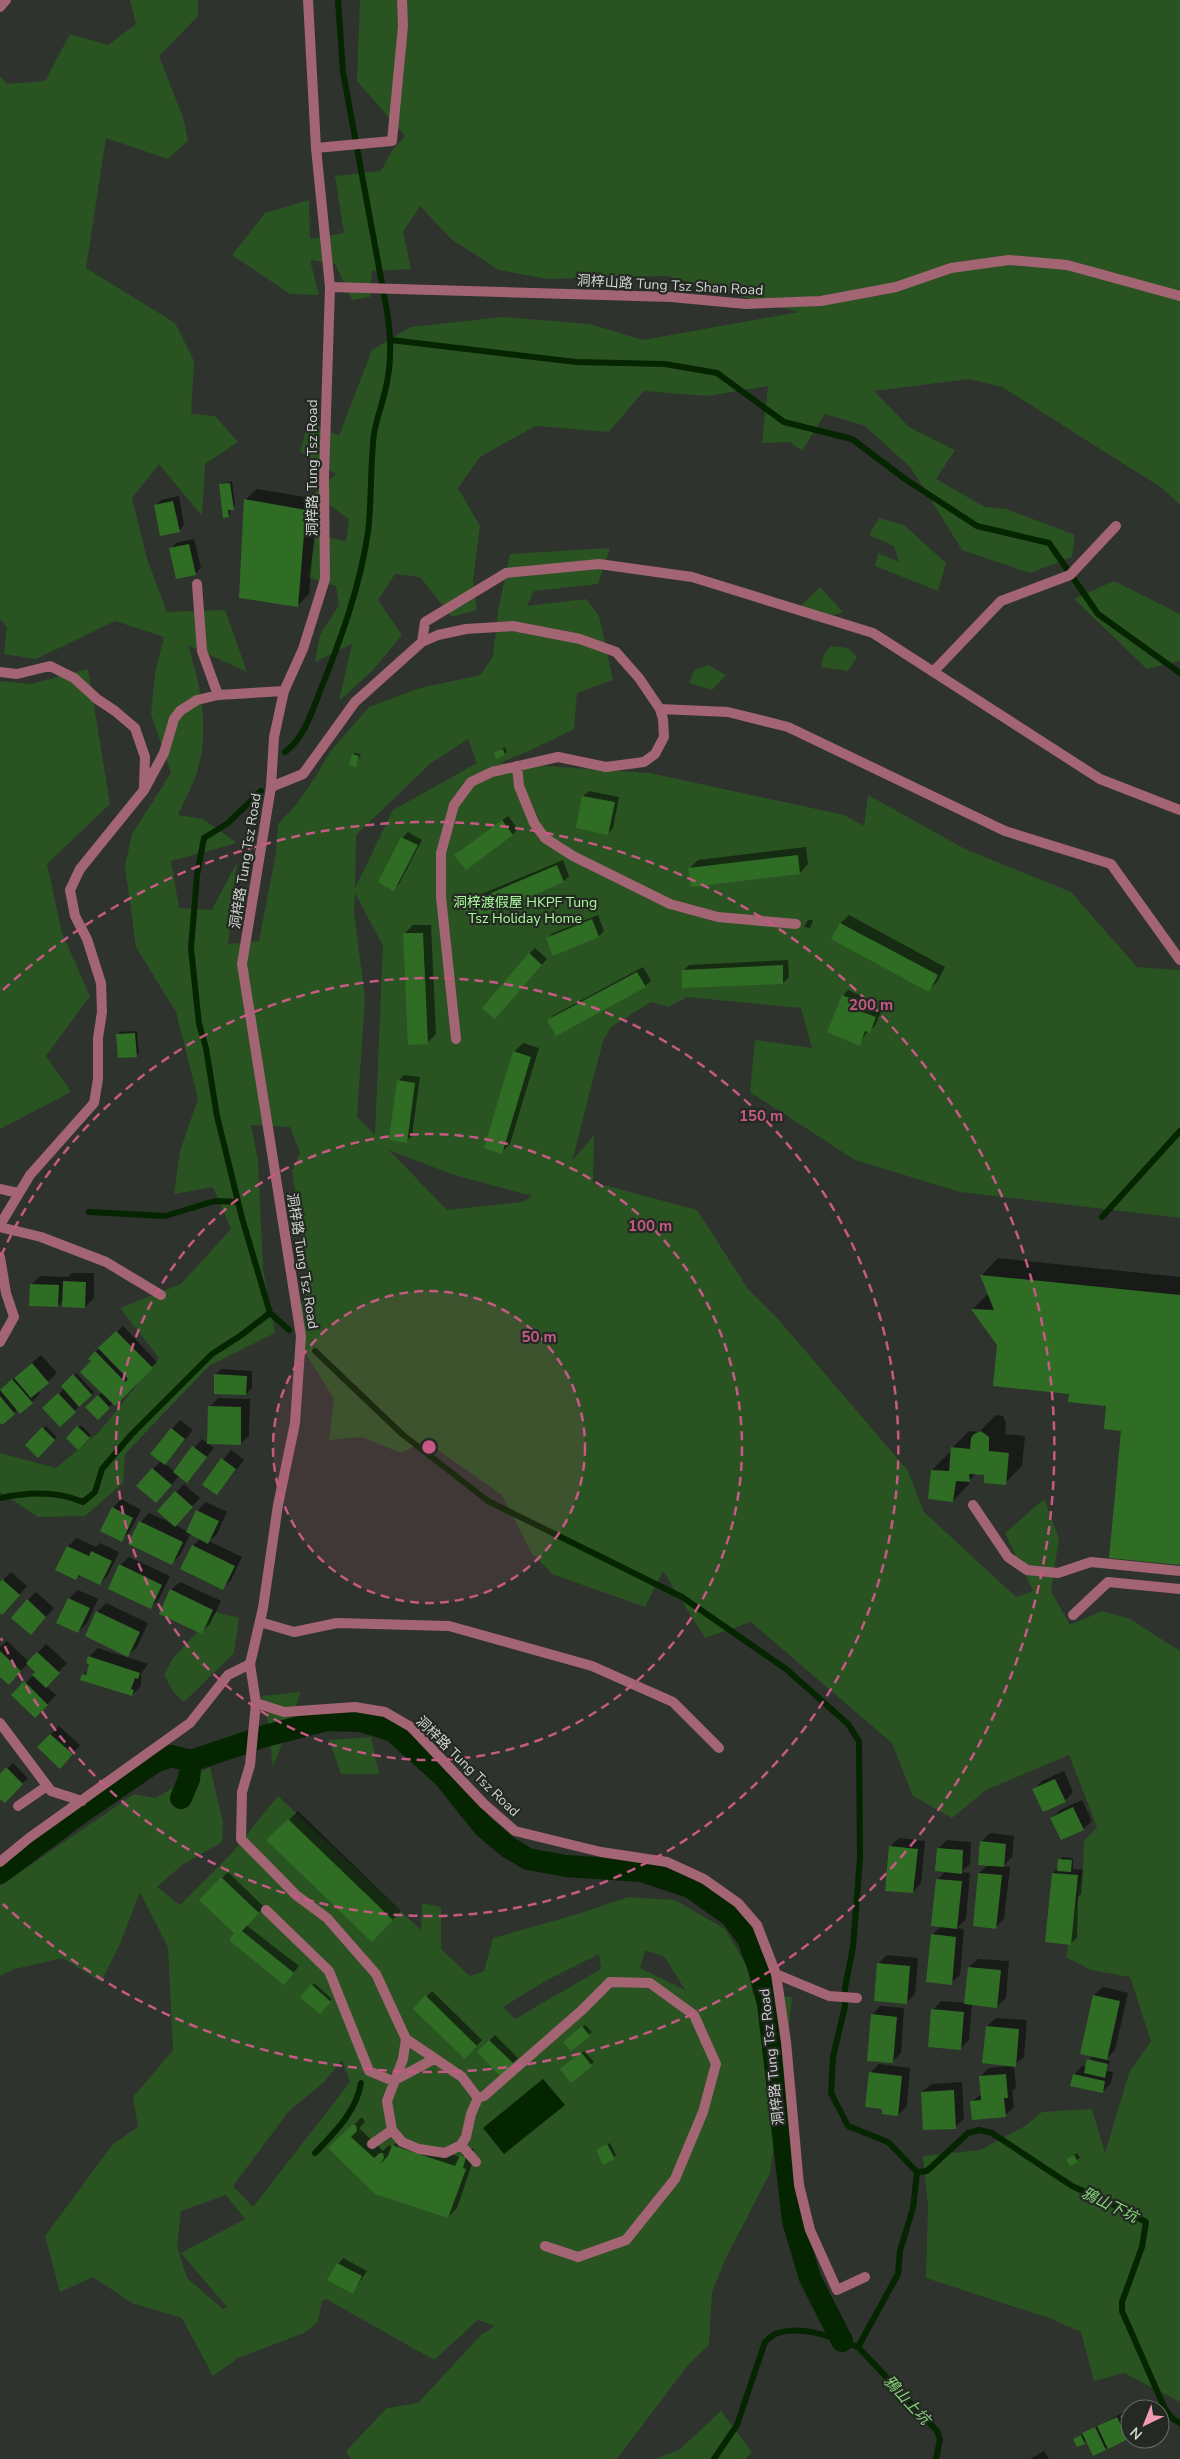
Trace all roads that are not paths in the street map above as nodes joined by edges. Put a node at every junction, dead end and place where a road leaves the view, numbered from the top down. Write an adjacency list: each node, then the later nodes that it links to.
1 (6, 0): 4 (street)
2 (308, 0): 5 (street, 洞梓路 Tung Tsz Road)
3 (402, 0): 5 (street)
4 (0, 7)
5 (316, 148): 6 (street, 洞梓路 Tung Tsz Road)
6 (330, 287): 7 (street, 洞梓山路 Tung Tsz Shan Road); 13 (street, 洞梓路 Tung Tsz Road)
7 (1180, 296)
8 (1116, 526): 12 (street)
9 (197, 584): 14 (street)
10 (422, 642): 12 (street); 15 (street); 17 (street)
11 (0, 672): 18 (street)
12 (933, 672): 19 (street)
13 (284, 692): 14 (street); 17 (street, 洞梓路 Tung Tsz Road)
14 (218, 695): 18 (street)
15 (660, 709): 16 (street); 21 (street)
16 (517, 766): 20 (street); 22 (street)
17 (271, 787): 33 (street, 洞梓路 Tung Tsz Road)
18 (144, 790): 24 (street)
19 (1180, 810)
20 (796, 924)
21 (1180, 960)
22 (456, 1040)
23 (0, 1190): 24 (street)
24 (18, 1193): 25 (street)
25 (0, 1226): 27 (street)
26 (0, 1257): 28 (street)
27 (161, 1295)
28 (0, 1342)
29 (973, 1505): 30 (street)
30 (1180, 1571)
31 (1180, 1589): 32 (street)
32 (1073, 1615)
33 (260, 1622): 34 (street, 洞梓路 Tung Tsz Road); 37 (street)
34 (250, 1664): 35 (street, 洞梓路 Tung Tsz Road); 39 (street)
35 (256, 1703): 43 (street, 洞梓路 Tung Tsz Road); 45 (street)
36 (0, 1723): 38 (street)
37 (719, 1748)
38 (47, 1786): 39 (street); 40 (street)
39 (82, 1801): 41 (street)
40 (18, 1806)
41 (0, 1862)
42 (266, 1910): 47 (street)
43 (776, 1974): 44 (street); 54 (street, 洞梓路 Tung Tsz Road)
44 (856, 1998)
45 (406, 2039): 46 (street); 47 (street)
46 (434, 2059): 47 (street); 48 (street)
47 (393, 2081): 49 (street)
48 (478, 2098): 51 (street); 53 (street)
49 (392, 2130): 50 (street); 51 (street)
50 (372, 2144)
51 (461, 2146): 52 (street)
52 (476, 2162)
53 (544, 2246)
54 (866, 2277)

